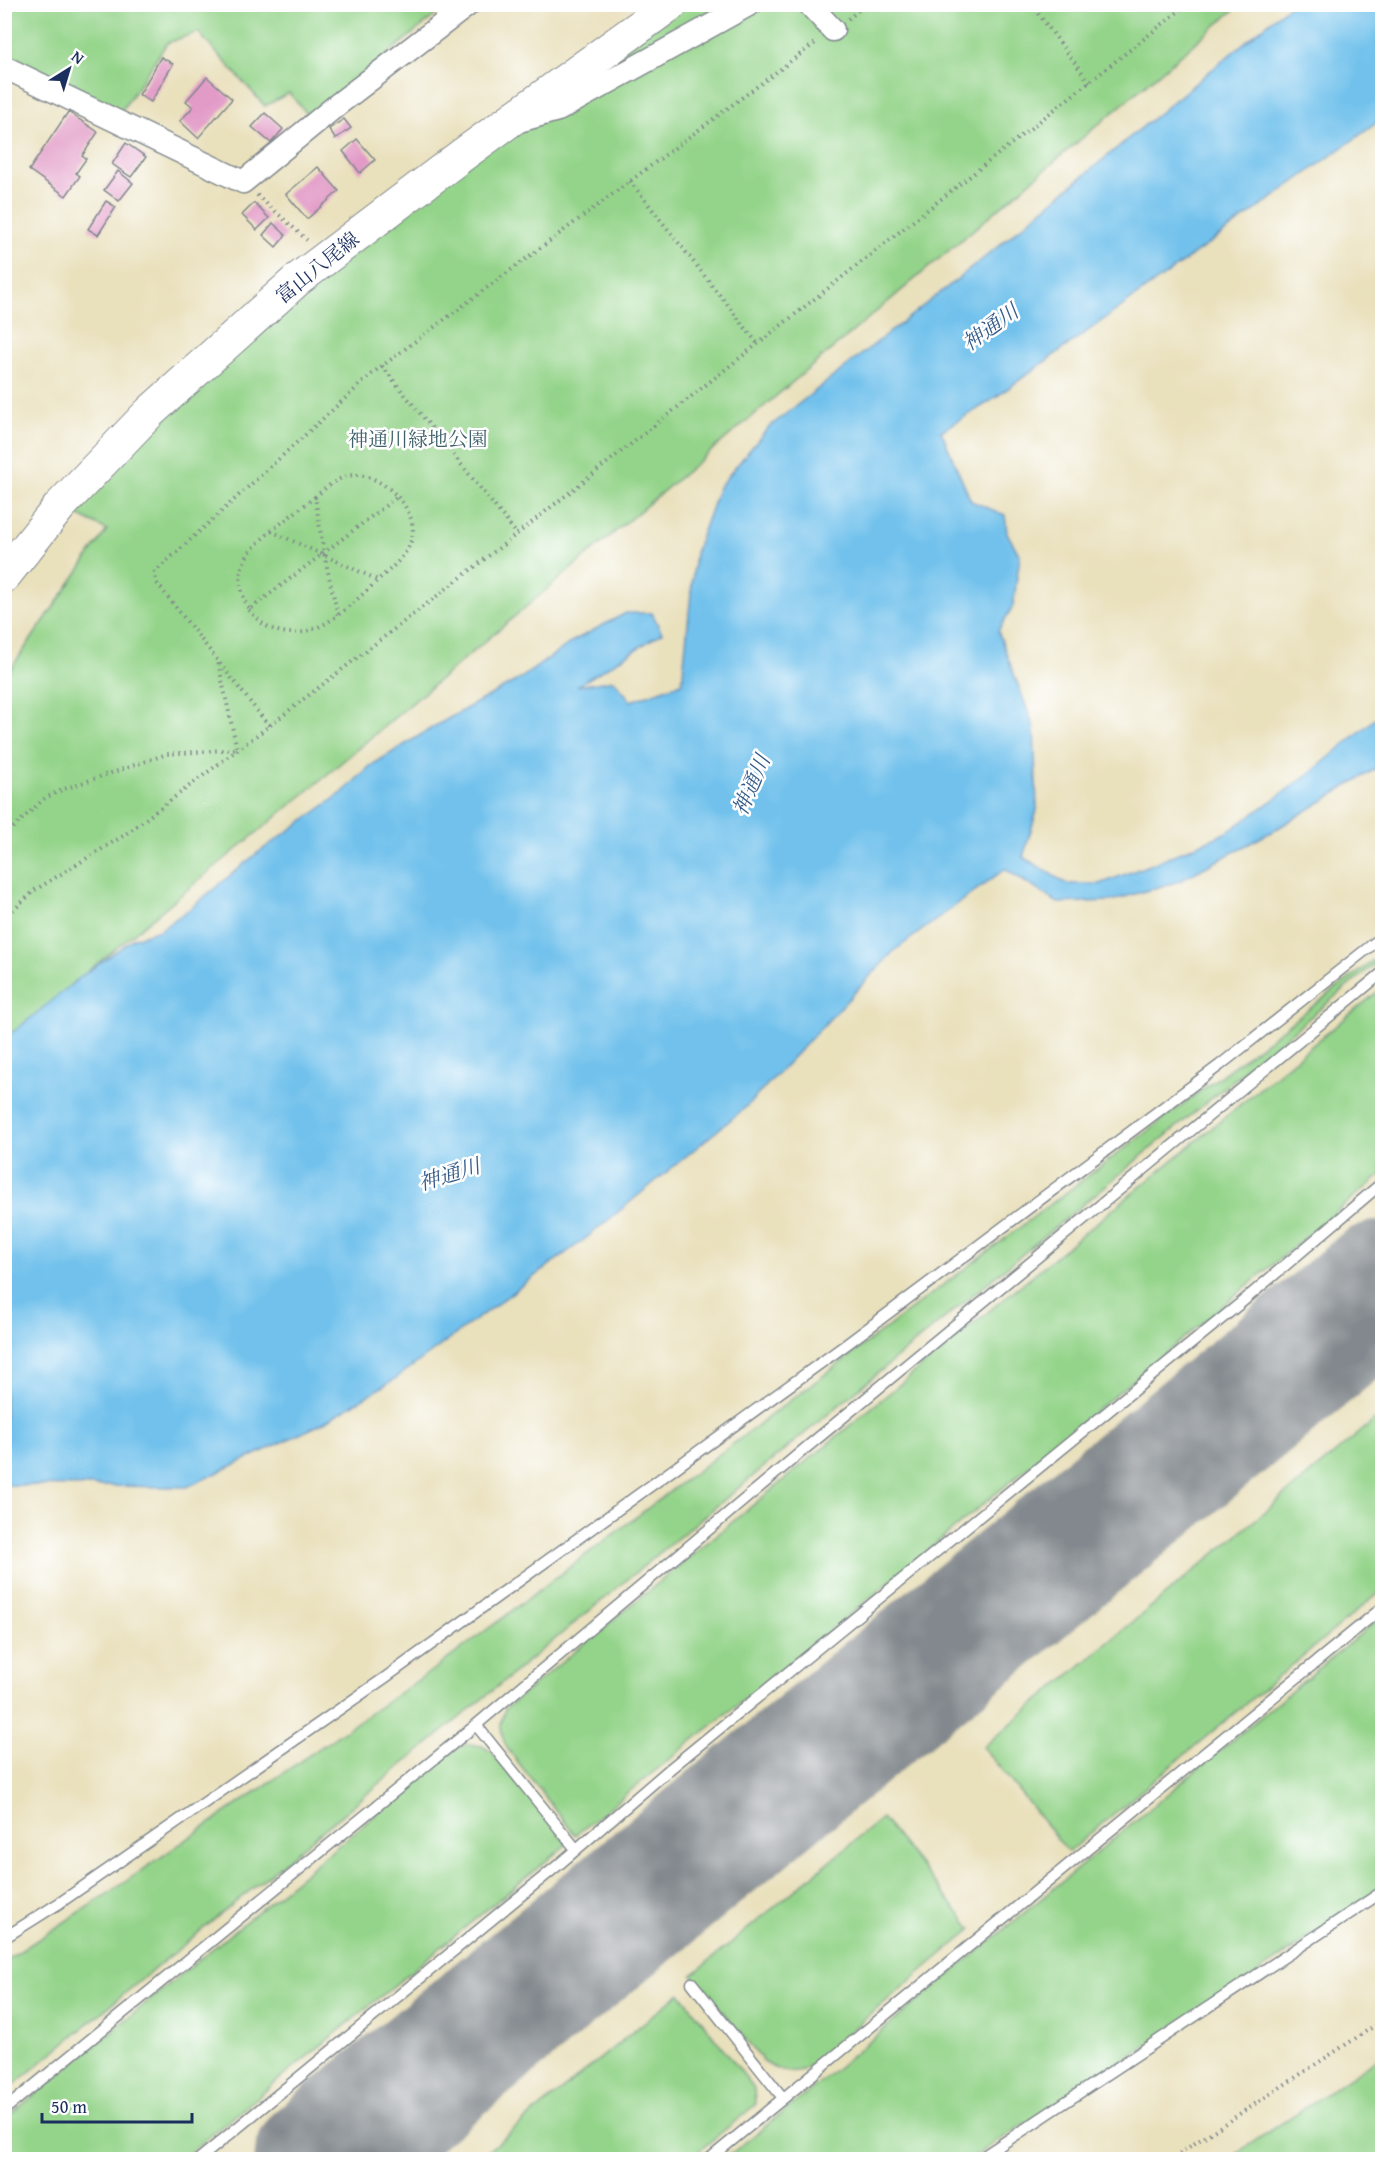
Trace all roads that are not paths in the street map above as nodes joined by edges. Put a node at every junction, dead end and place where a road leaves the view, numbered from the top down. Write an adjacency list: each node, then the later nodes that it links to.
1 (470, 4): 6 (street)
2 (670, 4): 7 (main road, 富山八尾線)
3 (750, 4): 7 (street)
4 (809, 4): 5 (street)
5 (833, 30)
6 (4, 67)
7 (507, 124): 8 (main road, 富山八尾線)
8 (4, 576)
9 (1383, 937): 16 (lane)
10 (1383, 973): 13 (lane)
11 (1383, 1183): 14 (lane)
12 (1383, 1608): 18 (lane)
13 (476, 1725): 14 (lane); 19 (lane)
14 (576, 1849): 20 (lane)
15 (1383, 1892): 22 (lane)
16 (4, 1938)
17 (692, 1983): 18 (lane)
18 (783, 2098): 21 (lane)
19 (4, 2110)
20 (198, 2160)
21 (708, 2160)
22 (978, 2160)

